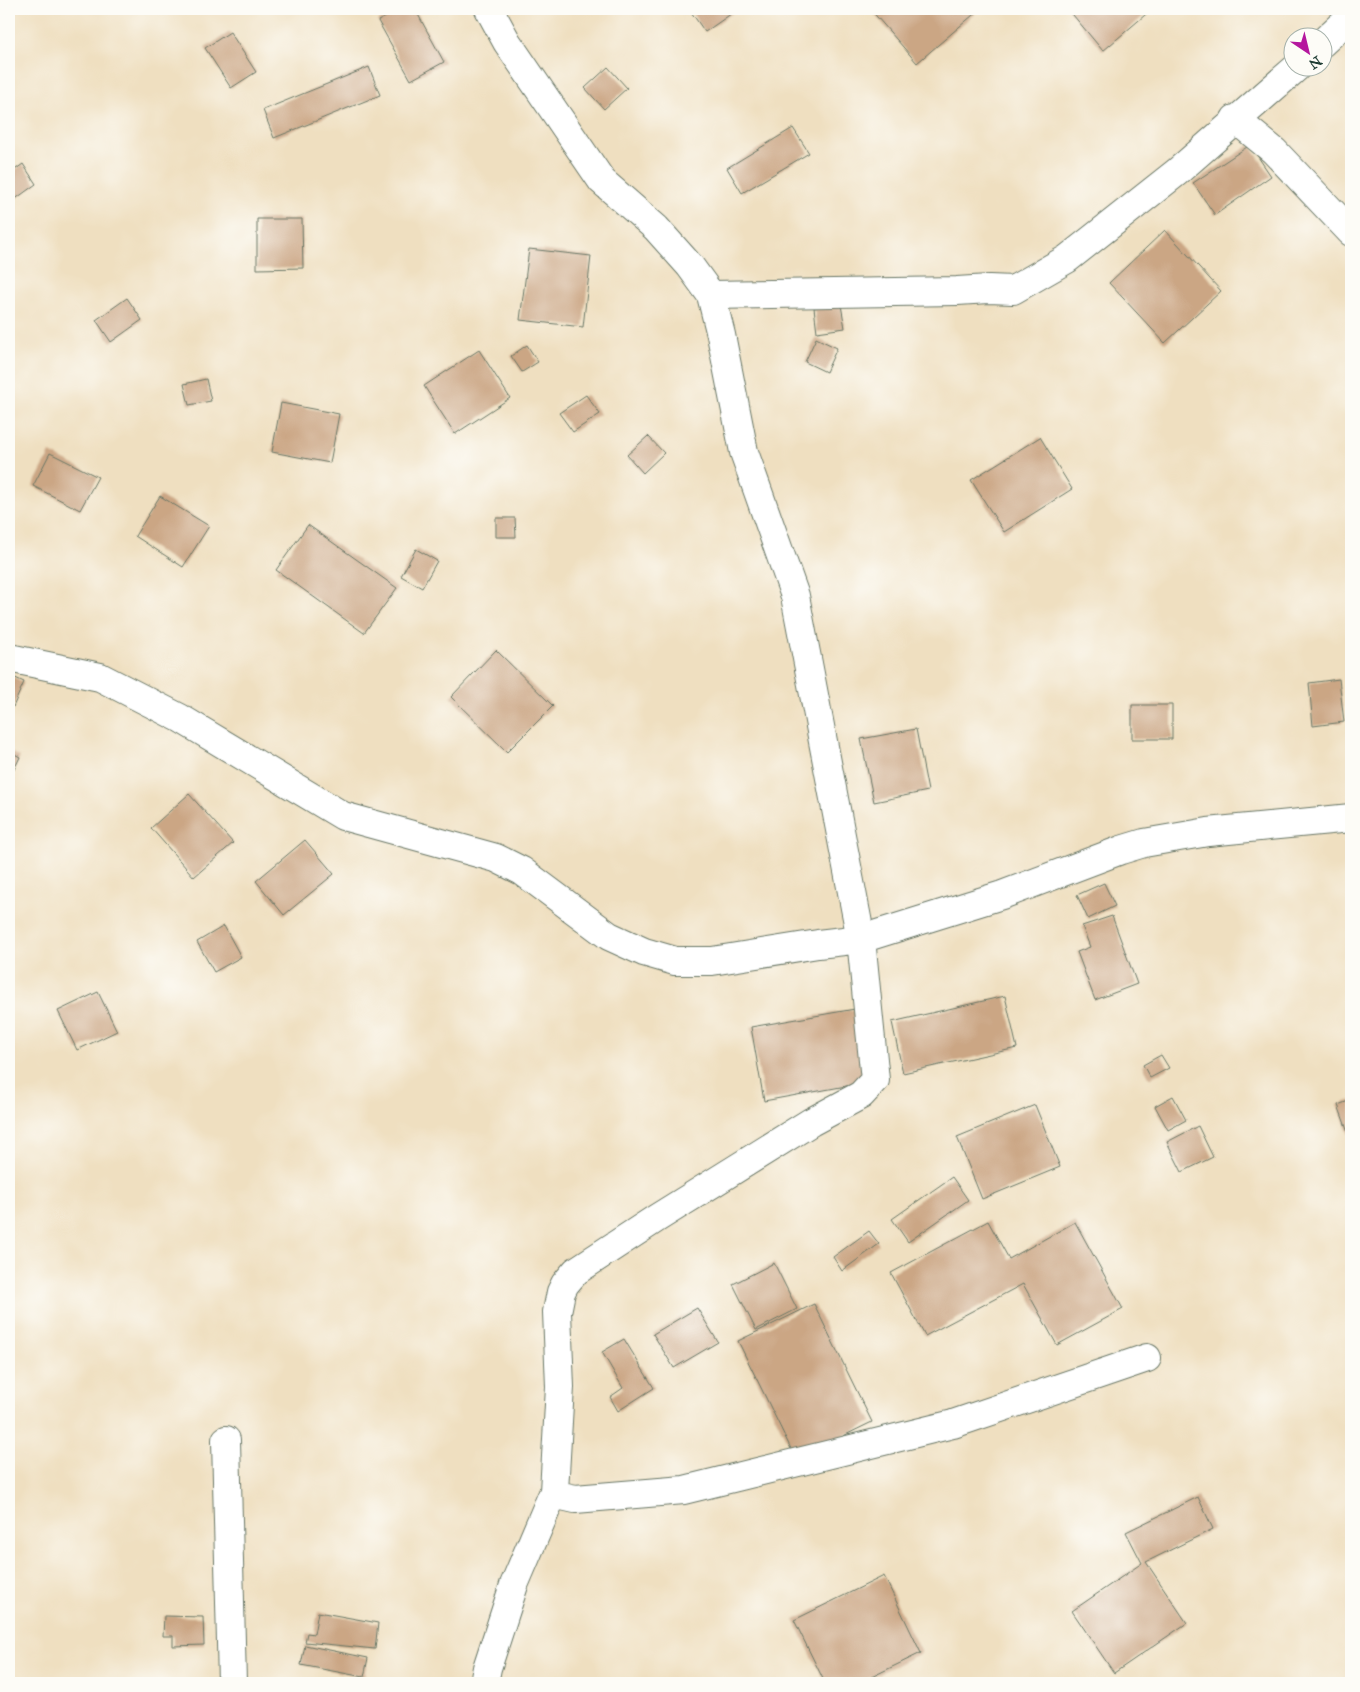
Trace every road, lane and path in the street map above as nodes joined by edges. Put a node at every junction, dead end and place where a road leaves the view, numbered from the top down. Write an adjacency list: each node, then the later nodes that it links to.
1 (489, 9): 7 (street)
2 (1351, 16): 3 (street)
3 (1332, 34)
4 (1285, 78): 5 (street)
5 (1236, 119): 6 (street); 7 (street)
6 (1351, 232)
7 (711, 295): 10 (street)
8 (9, 658): 10 (street)
9 (1351, 818): 10 (street)
10 (861, 939): 13 (street)
11 (1147, 1358): 13 (street)
12 (226, 1440): 14 (street)
13 (554, 1491): 15 (street)
14 (232, 1683)
15 (484, 1683)

